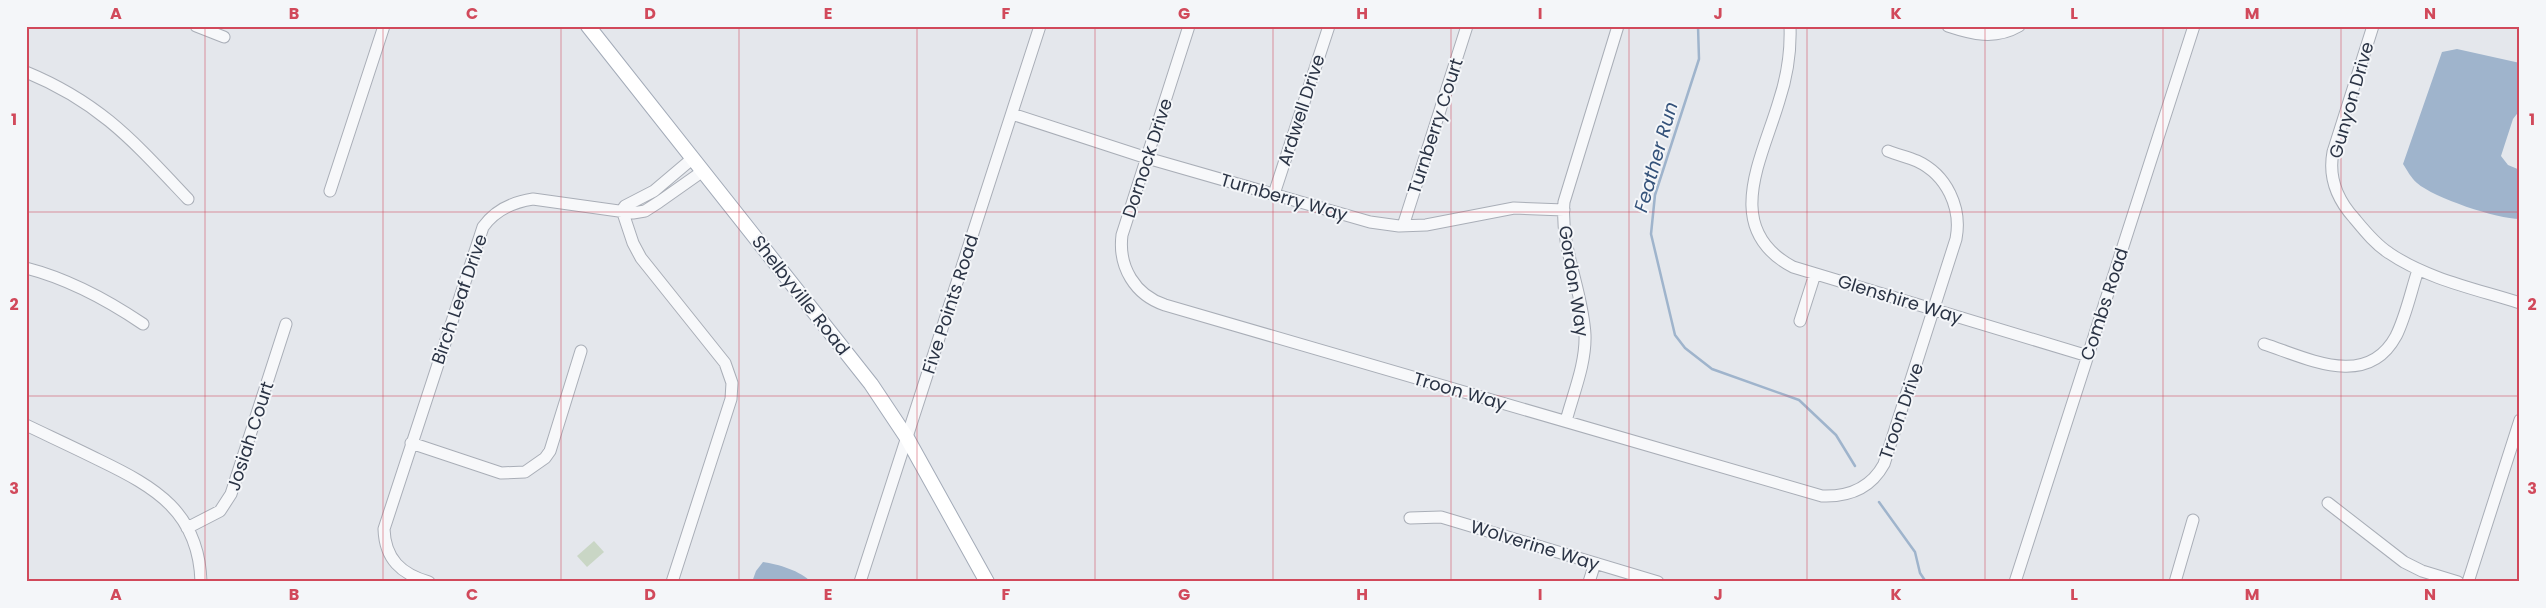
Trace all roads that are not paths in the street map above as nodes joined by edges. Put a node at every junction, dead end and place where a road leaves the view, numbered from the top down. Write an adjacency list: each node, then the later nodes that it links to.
1 (196, 26): 14 (street)
2 (384, 26): 21 (street)
3 (588, 26): 18 (main road, Shelbyville Road)
4 (1040, 26): 16 (street, Five Points Road)
5 (1189, 26): 19 (street, Dornock Drive)
6 (1329, 26): 22 (street, Ardwell Drive)
7 (1467, 26): 26 (street, Turnberry Court)
8 (1618, 26): 25 (street, Gordon Way)
9 (1790, 26): 29 (street, Glenshire Way)
10 (1948, 26): 11 (street)
11 (2019, 26)
12 (2194, 26): 38 (street, Combs Road)
13 (2373, 26): 28 (street, Gunyon Drive)
14 (224, 37)
15 (26, 72): 23 (street)
16 (1012, 114): 19 (street, Turnberry Way); 42 (street, Five Points Road)
17 (1888, 151): 32 (street, Troon Drive)
18 (693, 158): 20 (main road, Shelbyville Road); 24 (street)
19 (1147, 158): 22 (street, Turnberry Way); 30 (street, Dornock Drive)
20 (703, 171): 24 (street, Birch Leaf Drive); 42 (main road, Shelbyville Road)
21 (330, 191)
22 (1274, 194): 26 (street, Turnberry Way)
23 (188, 199)
24 (623, 208): 43 (street, Birch Leaf Drive); 52 (street)
25 (1564, 210): 26 (street, Turnberry Way); 40 (street, Gordon Way)
26 (1403, 226)
27 (26, 268): 34 (street)
28 (2418, 270): 31 (street, Gunyon Drive); 36 (street)
29 (1815, 274): 32 (street, Glenshire Way); 33 (street)
30 (1137, 288): 40 (street, Troon Way)
31 (2520, 303)
32 (1934, 309): 38 (street, Glenshire Way); 44 (street, Troon Drive)
33 (1800, 321)
34 (142, 324)
35 (286, 324): 48 (street, Josiah Court)
36 (2264, 344)
37 (581, 350): 43 (street)
38 (2088, 356): 57 (street, Combs Road)
39 (2520, 420): 60 (street)
40 (1566, 421): 44 (street, Troon Way)
41 (26, 425): 48 (street)
42 (907, 438): 53 (street, Five Points Road); 54 (main road, Shelbyville Road)
43 (411, 443): 51 (street, Birch Leaf Drive)
44 (1786, 486)
45 (2328, 503): 59 (street)
46 (1410, 518): 49 (street, Wolverine Way)
47 (2193, 520): 58 (street)
48 (187, 528): 50 (street)
49 (1595, 563): 55 (street); 56 (street, Wolverine Way)
50 (201, 582)
51 (429, 582)
52 (672, 582)
53 (860, 582)
54 (987, 582)
55 (1589, 582)
56 (1658, 582)
57 (2015, 582)
58 (2175, 582)
59 (2458, 582)
60 (2468, 582)

